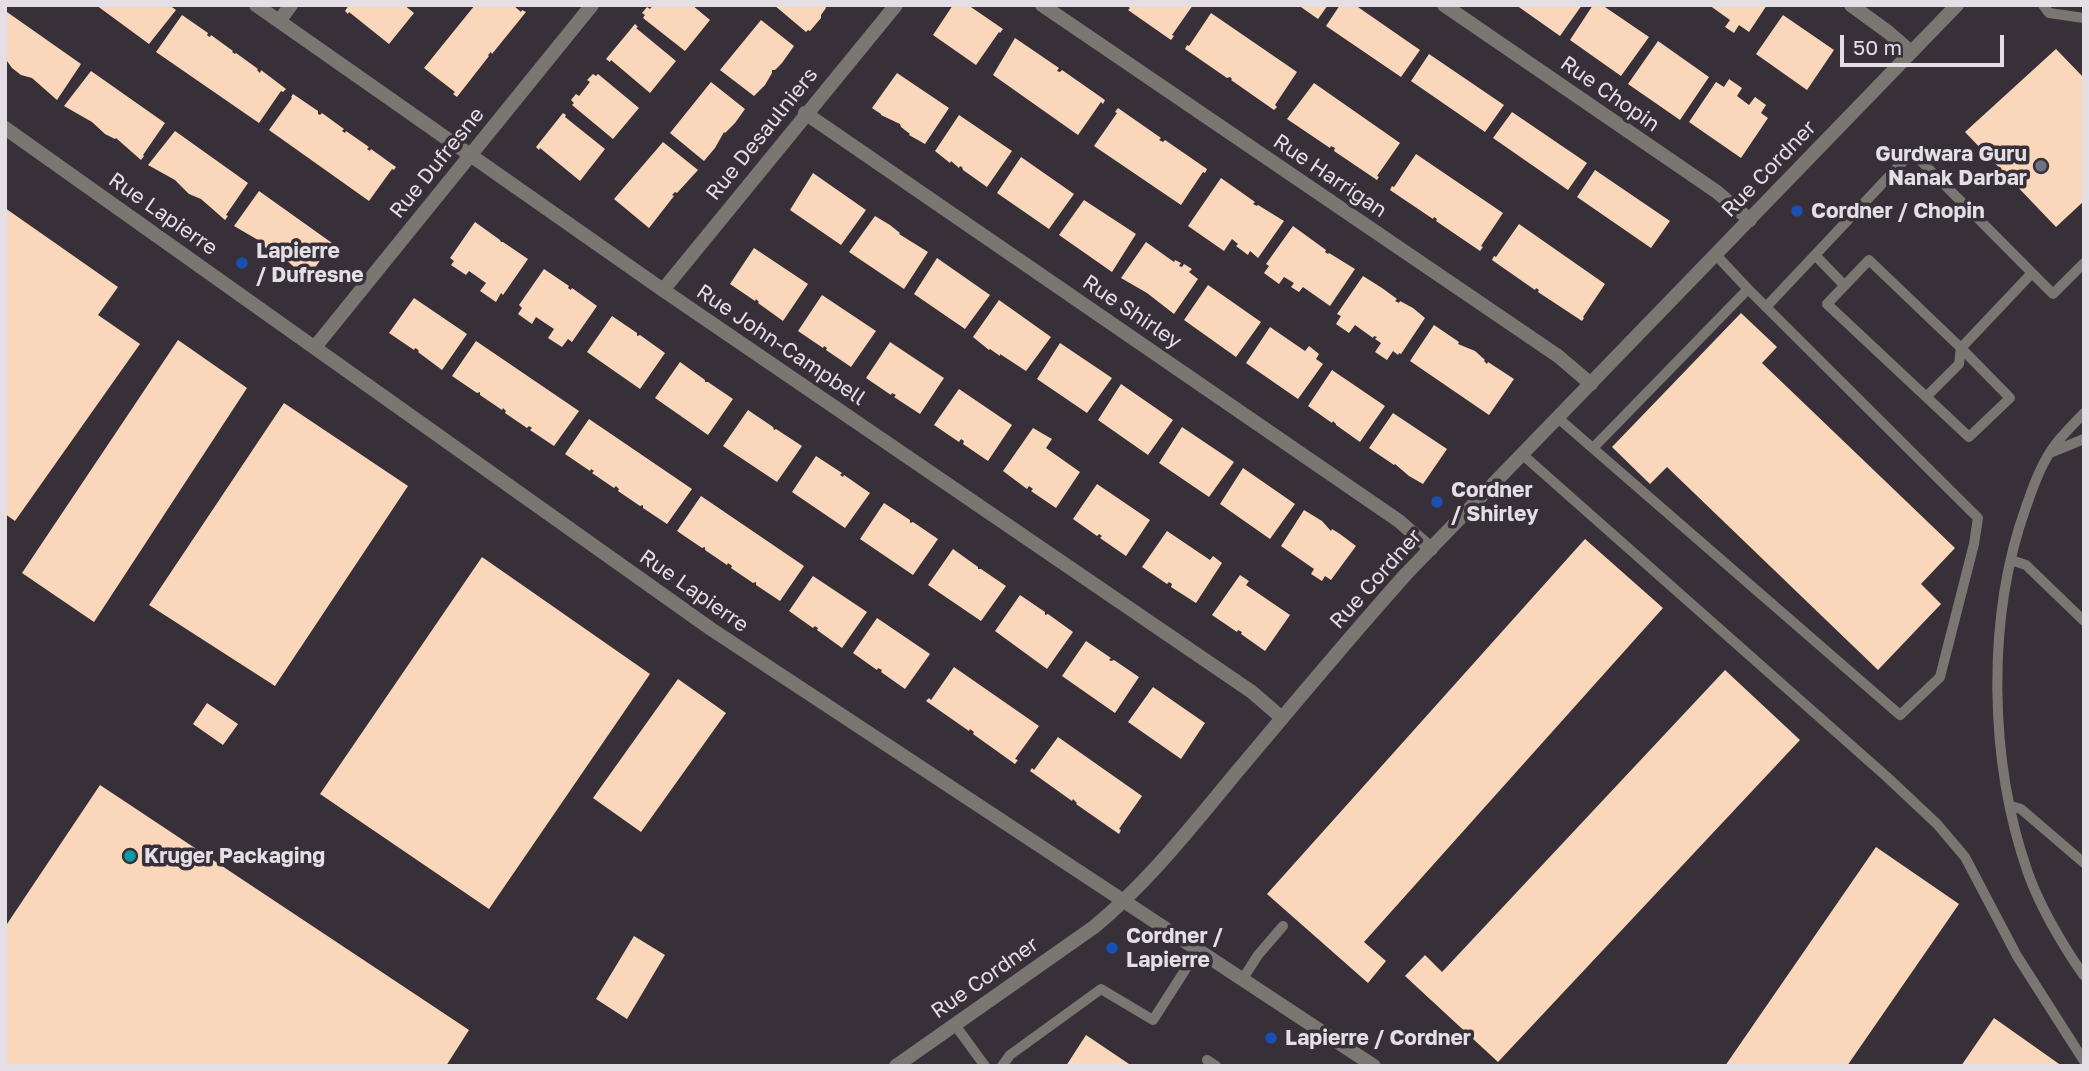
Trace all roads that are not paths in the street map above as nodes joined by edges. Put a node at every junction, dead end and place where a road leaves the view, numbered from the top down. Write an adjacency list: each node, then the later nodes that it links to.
1 (256, 5): 11 (street, Rue John-Campbell)
2 (292, 5): 11 (street)
3 (592, 5): 15 (street, Rue Dufresne)
4 (896, 5): 13 (street, Rue Desaulniers)
5 (1042, 5): 27 (street, Rue Harrigan)
6 (1444, 5): 16 (street, Rue Chopin)
7 (1850, 5): 12 (street)
8 (1957, 5): 12 (street, Rue Cordner)
9 (2043, 5): 10 (lane)
10 (2084, 18)
11 (279, 21): 15 (street, Rue John-Campbell)
12 (1911, 52): 16 (street, Rue Cordner)
13 (805, 113): 23 (street, Rue Desaulniers); 35 (street, Rue Shirley)
14 (5, 128): 25 (street, Rue Lapierre)
15 (470, 156): 23 (street, Rue John-Campbell); 25 (street, Rue Dufresne)
16 (1750, 220): 17 (street, Rue Cordner)
17 (1716, 255): 22 (lane); 27 (street, Rue Cordner)
18 (1815, 255): 20 (lane); 21 (lane); 24 (lane)
19 (2084, 263): 20 (lane)
20 (2032, 273): 26 (lane)
21 (1844, 285): 26 (lane); 28 (lane)
22 (1748, 289): 24 (lane); 32 (lane)
23 (663, 290): 38 (street, Rue John-Campbell)
24 (1766, 307): 32 (lane)
25 (315, 347): 41 (street, Rue Lapierre)
26 (1961, 348): 28 (lane); 28 (lane)
27 (1591, 384): 30 (street, Rue Cordner)
28 (1926, 397)
29 (2084, 413): 33 (lane)
30 (1559, 418): 32 (lane); 34 (street, Rue Cordner)
31 (2084, 439): 33 (lane)
32 (1593, 448)
33 (2050, 454): 36 (lane)
34 (1523, 455): 35 (street, Rue Cordner); 47 (lane)
35 (1431, 549): 38 (street, Rue Cordner)
36 (2011, 560): 37 (lane); 39 (lane)
37 (2084, 621)
38 (1282, 718): 41 (street, Rue Cordner)
39 (2011, 806): 40 (lane); 44 (lane)
40 (2084, 863)
41 (1124, 901): 43 (street, Rue Lapierre); 46 (street, Rue Cordner)
42 (1283, 926): 45 (lane)
43 (1198, 950): 45 (street, Rue Lapierre); 50 (lane)
44 (2084, 976)
45 (1242, 980): 51 (street, Rue Lapierre)
46 (955, 1025): 48 (street, Rue Cordner); 49 (lane)
47 (2084, 1061)
48 (896, 1066)
49 (985, 1066)
50 (1002, 1066)
51 (1374, 1066)

